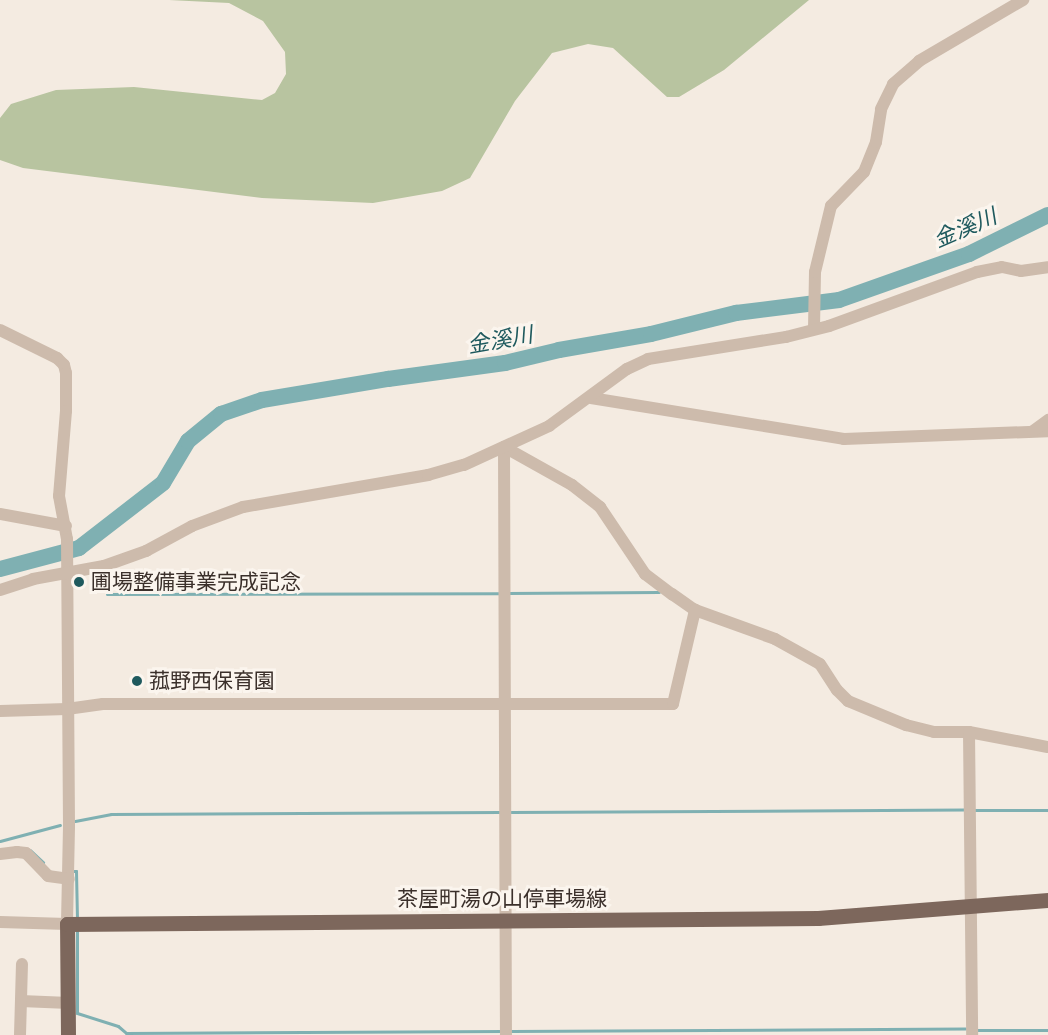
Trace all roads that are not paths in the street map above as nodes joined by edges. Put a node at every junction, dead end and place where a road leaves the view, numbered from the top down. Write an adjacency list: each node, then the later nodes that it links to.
1 (1023, 0): 3 (street)
2 (1048, 267): 3 (street)
3 (814, 327): 5 (street)
4 (0, 330): 11 (street)
5 (591, 398): 7 (street); 9 (street)
6 (1048, 420): 7 (street)
7 (1033, 431): 8 (street)
8 (1048, 431)
9 (504, 447): 12 (street); 14 (street); 15 (street)
10 (0, 514): 11 (street)
11 (66, 528): 12 (street)
12 (67, 570): 13 (street); 16 (street)
13 (0, 590)
14 (695, 610): 15 (street); 18 (street)
15 (505, 704): 16 (street); 24 (street)
16 (67, 709): 17 (street); 21 (street)
17 (0, 711)
18 (969, 732): 19 (street); 23 (street)
19 (1048, 747)
20 (0, 854): 21 (street)
21 (69, 874): 26 (street)
22 (1048, 900): 23 (main road, 茶屋町湯の山停車場線)
23 (970, 906): 24 (main road, 茶屋町湯の山停車場線); 33 (street)
24 (506, 919): 26 (main road, 茶屋町湯の山停車場線); 30 (street)
25 (0, 922): 26 (street)
26 (74, 924): 29 (main road)
27 (22, 964): 28 (street)
28 (21, 1001): 29 (street); 31 (street)
29 (69, 1003): 32 (main road)
30 (506, 1030)
31 (20, 1035)
32 (68, 1035)
33 (972, 1035)

